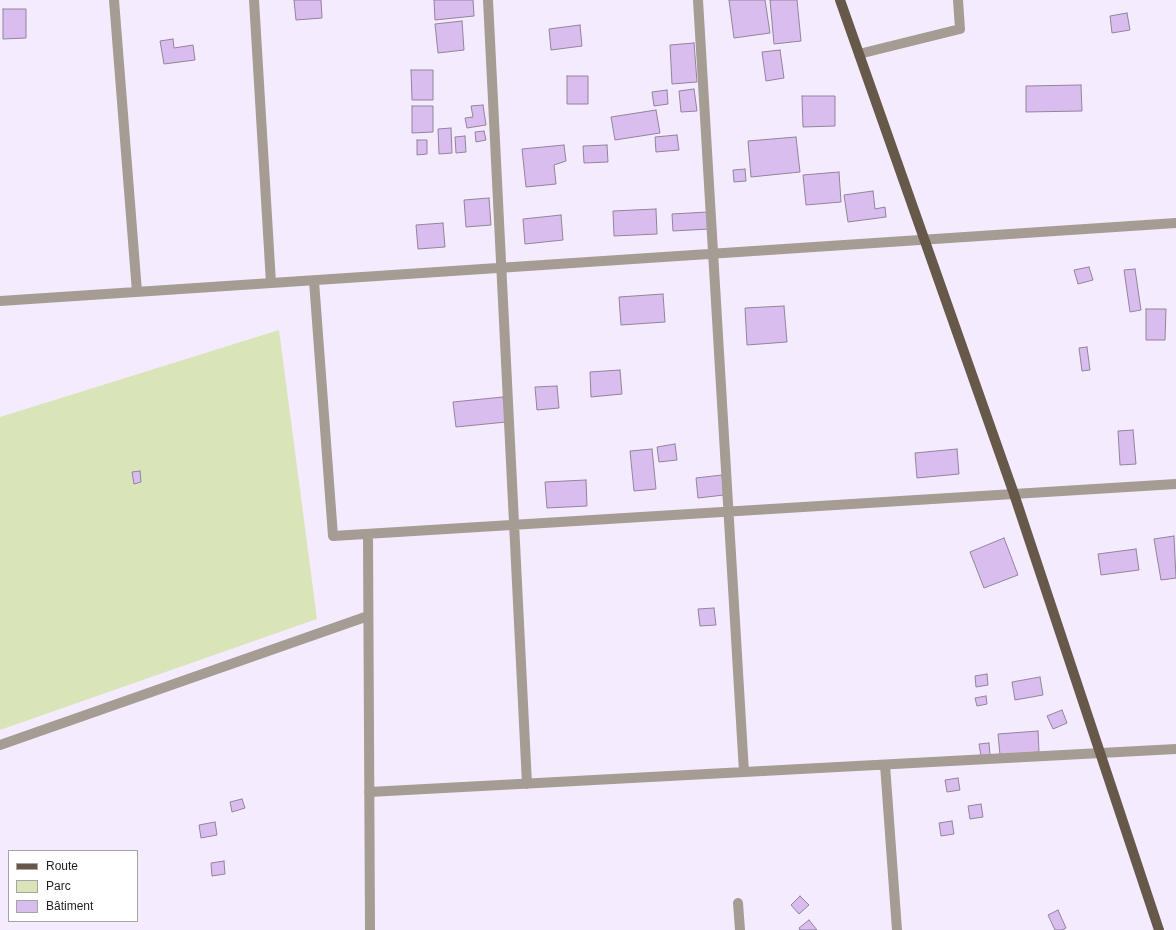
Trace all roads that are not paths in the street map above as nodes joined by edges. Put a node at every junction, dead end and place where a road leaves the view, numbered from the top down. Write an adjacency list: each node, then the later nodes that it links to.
1 (114, 0): 14 (street)
2 (254, 0): 13 (street)
3 (488, 0): 11 (street)
4 (698, 0): 10 (street)
5 (840, 0): 7 (main road)
6 (958, 0): 7 (street)
7 (858, 54): 9 (main road)
8 (1176, 224): 9 (street)
9 (924, 240): 10 (street); 17 (main road)
10 (713, 254): 11 (street); 18 (street)
11 (501, 268): 12 (street); 19 (street)
12 (314, 281): 13 (street); 20 (street)
13 (272, 283): 14 (street)
14 (137, 292): 15 (street)
15 (0, 302)
16 (1176, 484): 17 (street)
17 (1014, 494): 18 (street); 24 (main road)
18 (729, 511): 19 (street); 26 (street)
19 (514, 525): 20 (street); 27 (street)
20 (368, 534): 21 (street)
21 (368, 616): 22 (street); 28 (street)
22 (0, 745)
23 (1176, 749): 24 (street)
24 (1101, 753): 25 (street); 33 (main road)
25 (885, 765): 26 (street); 32 (street)
26 (744, 772): 27 (street)
27 (527, 784): 28 (street)
28 (369, 792): 30 (street)
29 (738, 903): 31 (street)
30 (370, 930)
31 (740, 930)
32 (897, 930)
33 (1159, 930)

